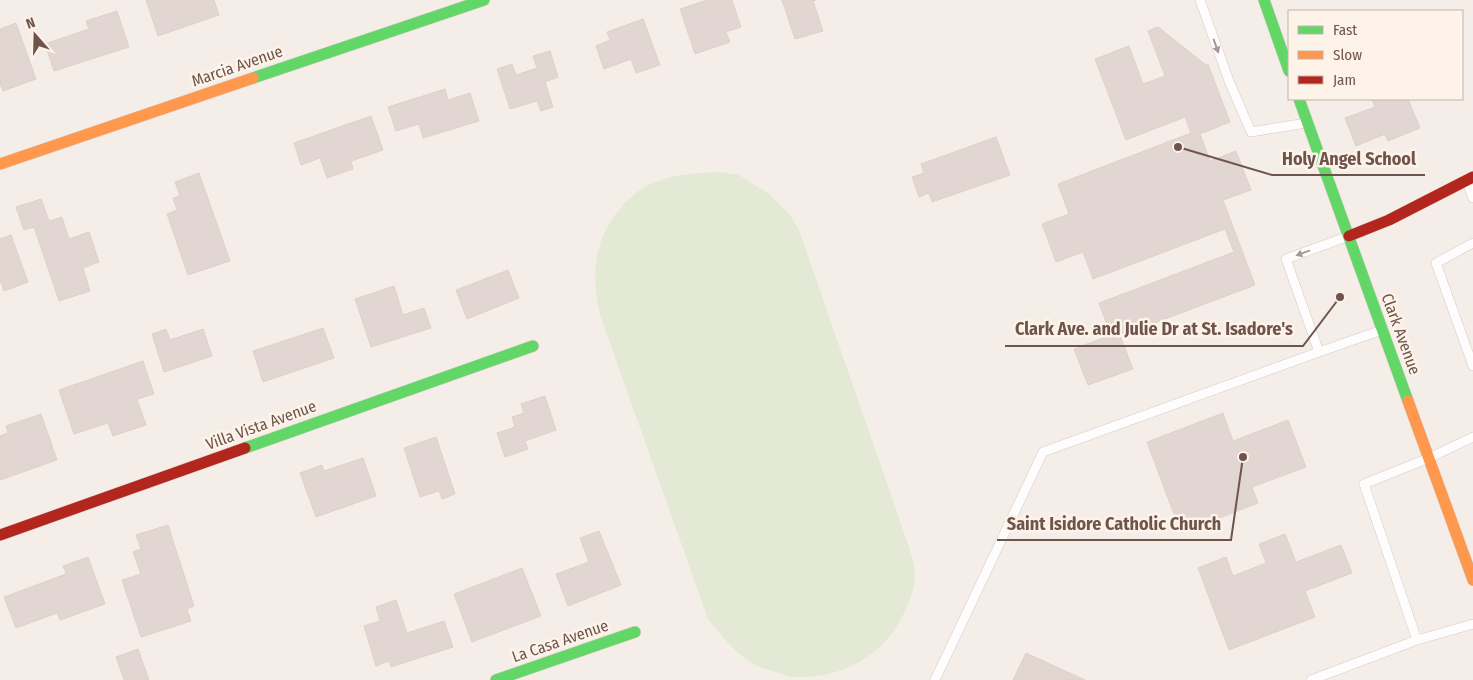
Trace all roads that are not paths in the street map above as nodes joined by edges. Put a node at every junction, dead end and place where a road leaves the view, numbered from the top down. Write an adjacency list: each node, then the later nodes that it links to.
1 (484, 0): 7 (street, Marcia Avenue)
2 (1200, 0): 6 (lane, one-way to 6)
3 (1264, 0): 4 (street)
4 (1288, 68)
5 (1299, 100): 6 (street, Clark Avenue)
6 (1308, 123): 10 (street, Clark Avenue)
7 (0, 164)
8 (1470, 178): 9 (lane); 10 (street)
9 (1473, 198)
10 (1349, 236): 12 (street, Clark Avenue); 14 (lane, one-way to 14)
11 (1473, 243): 15 (lane)
12 (1382, 330): 14 (lane); 17 (street, Clark Avenue)
13 (532, 346): 18 (street, Villa Vista Avenue)
14 (1318, 352): 24 (lane)
15 (1473, 366)
16 (1473, 437): 17 (lane)
17 (1429, 458): 19 (street, Clark Avenue); 22 (lane)
18 (0, 535)
19 (1473, 580)
20 (1473, 624): 22 (lane)
21 (635, 632): 23 (street, La Casa Avenue)
22 (1417, 640): 25 (lane)
23 (496, 680)
24 (935, 680)
25 (1311, 680)

